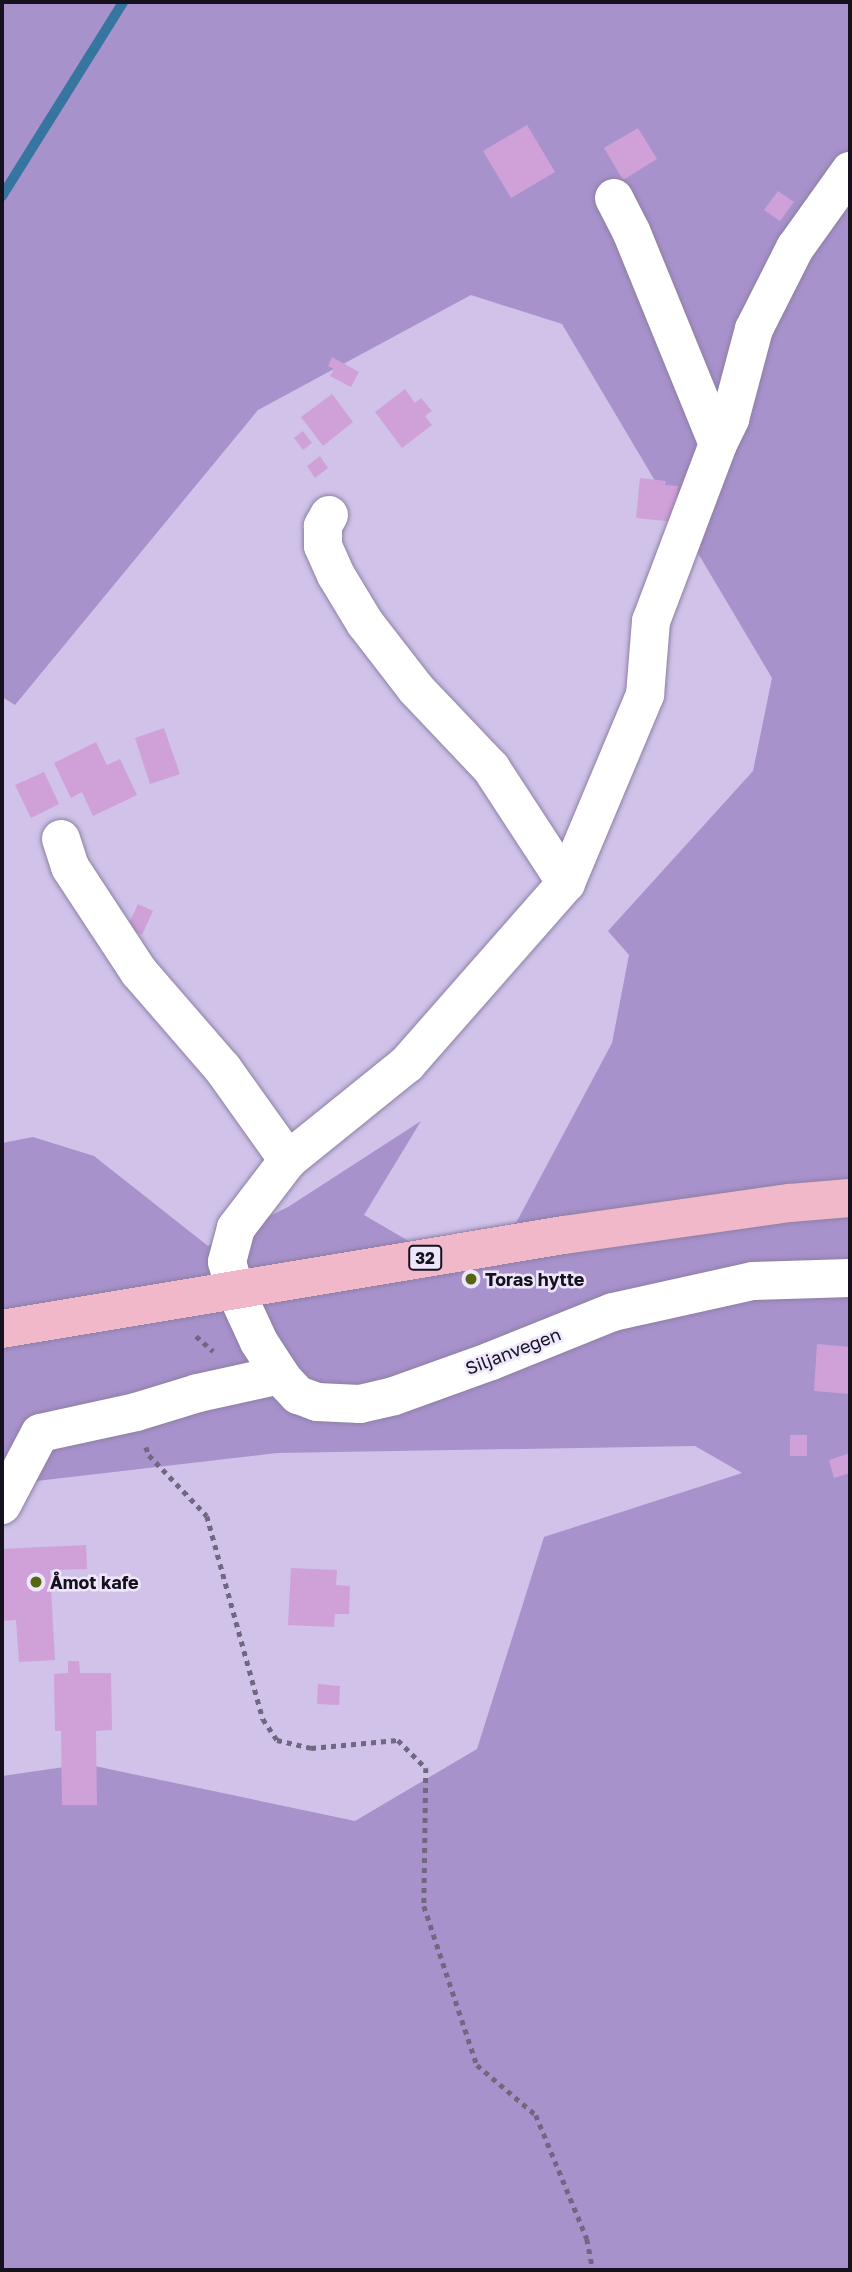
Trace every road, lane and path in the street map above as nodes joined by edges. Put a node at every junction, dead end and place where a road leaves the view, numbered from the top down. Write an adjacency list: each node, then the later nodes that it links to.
1 (850, 170): 3 (street, Siljanvegen)
2 (614, 198): 3 (street)
3 (718, 444): 6 (street, Siljanvegen)
4 (329, 515): 6 (street)
5 (61, 839): 7 (street)
6 (566, 883): 7 (street, Siljanvegen)
7 (288, 1160): 10 (street, Siljanvegen)
8 (850, 1198): 10 (main road, 32)
9 (850, 1278): 12 (street, Siljanvegen)
10 (235, 1290): 11 (main road, 32); 12 (street, Siljanvegen)
11 (2, 1329)
12 (280, 1375): 13 (street)
13 (136, 1412): 14 (street); 15 (path)
14 (2, 1505)
15 (593, 2270)

